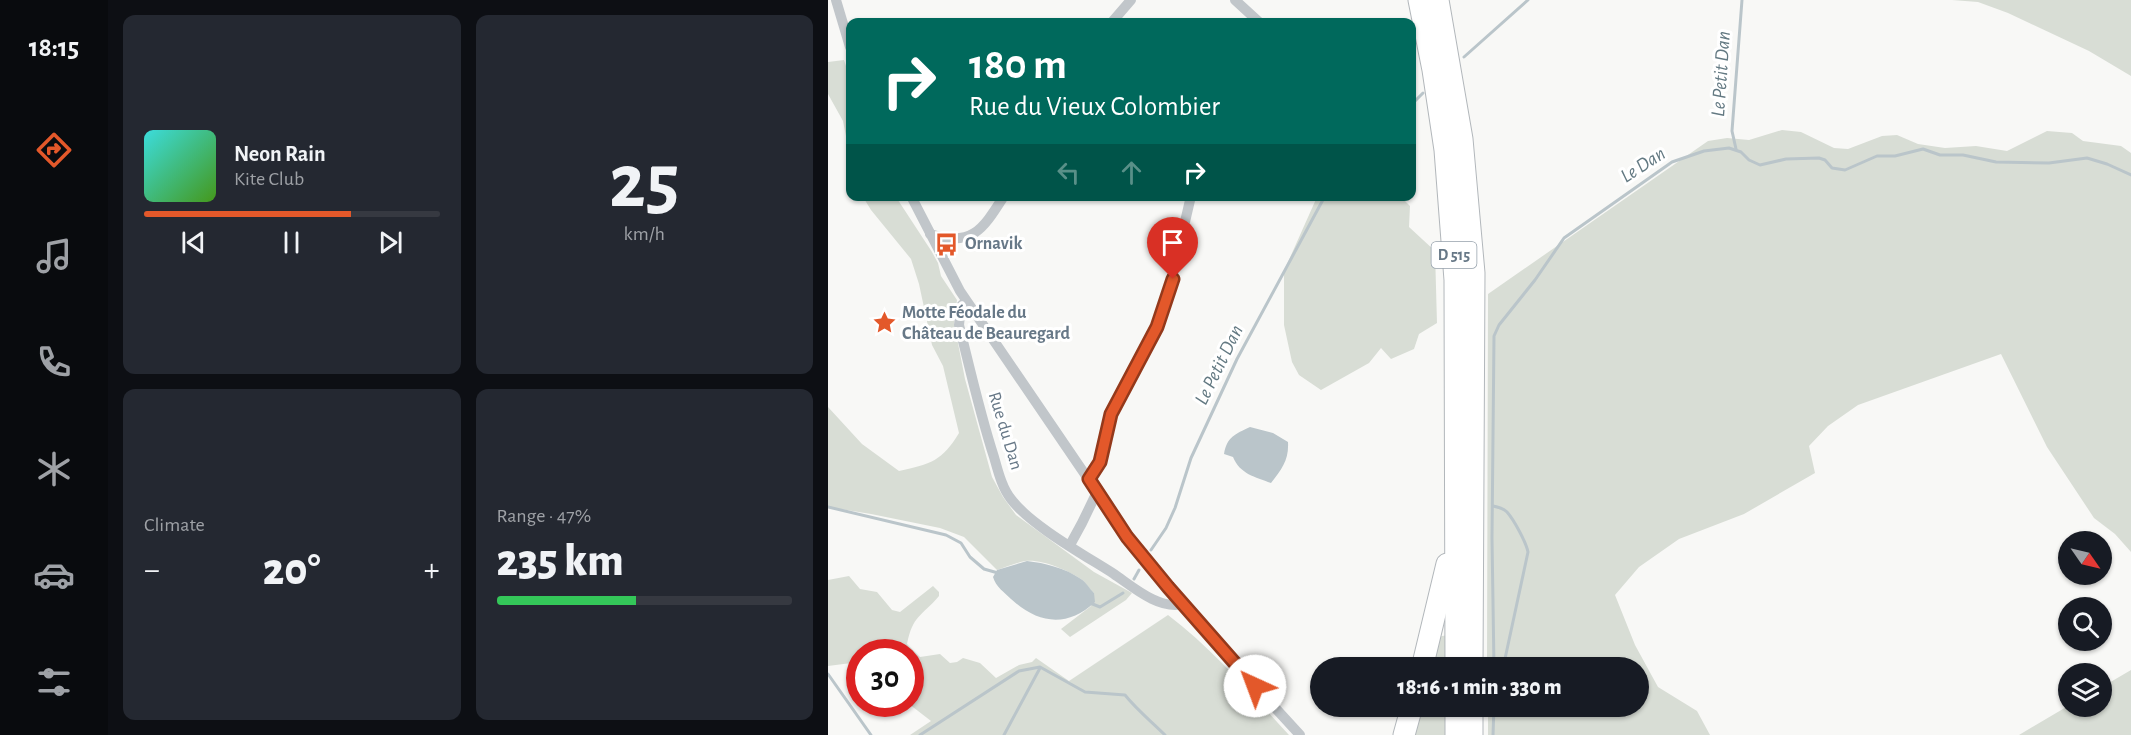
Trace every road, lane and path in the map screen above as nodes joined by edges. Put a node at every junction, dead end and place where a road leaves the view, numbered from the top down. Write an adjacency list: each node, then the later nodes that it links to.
1 (836, 0): 8 (street)
2 (1131, 0): 6 (street)
3 (1235, 0): 7 (street)
4 (1419, 0): 16 (highway, D 515)
5 (1438, 0): 21 (highway, D 515)
6 (1115, 18)
7 (1254, 18)
8 (846, 34)
9 (914, 201): 12 (street)
10 (1001, 201): 12 (street)
11 (1190, 201): 14 (street)
12 (930, 234): 13 (street)
13 (966, 301): 14 (street); 17 (street, Rue du Dan)
14 (1089, 479): 15 (street)
15 (1097, 492): 17 (street); 18 (street)
16 (1456, 514): 19 (highway); 20 (highway, D 515)
17 (1070, 545): 18 (street, Rue du Dan)
18 (1183, 604): 25 (street)
19 (1425, 657)
20 (1456, 657)
21 (1472, 657)
22 (1409, 717): 26 (highway)
23 (1456, 717): 27 (highway)
24 (1472, 717): 28 (highway)
25 (1300, 735)
26 (1404, 735)
27 (1456, 735)
28 (1472, 735)

